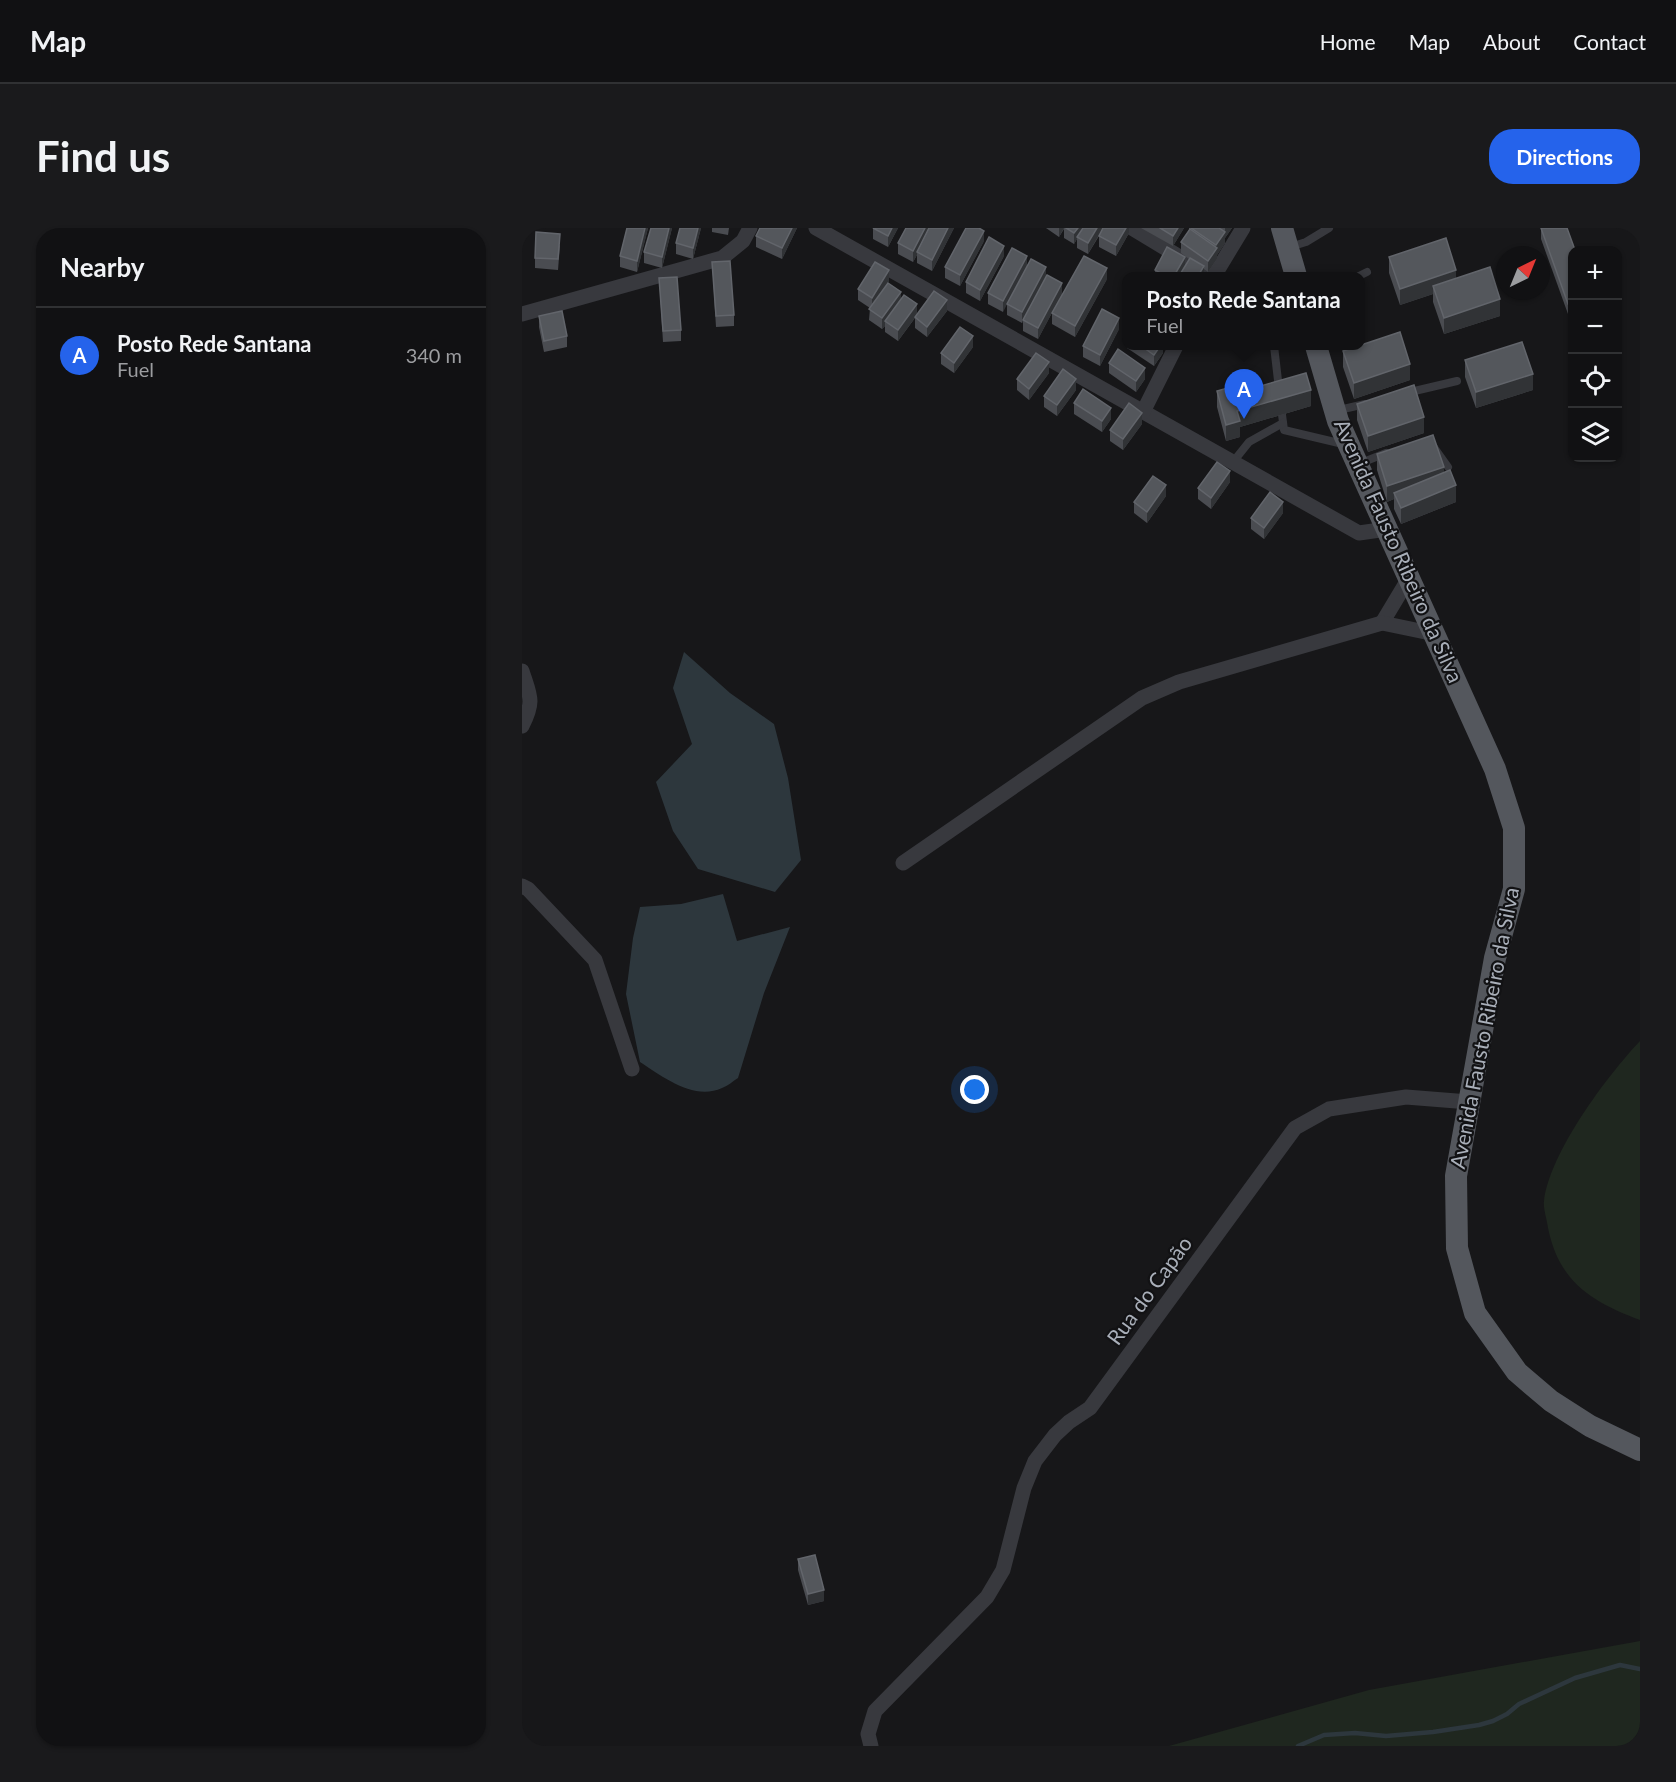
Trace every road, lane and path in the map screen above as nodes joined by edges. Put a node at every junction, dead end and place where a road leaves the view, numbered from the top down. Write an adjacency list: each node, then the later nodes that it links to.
1 (750, 228): 10 (street)
2 (816, 228): 18 (street)
3 (1132, 228): 7 (street)
4 (1243, 228): 8 (street)
5 (1329, 228): 6 (lane)
6 (1285, 238): 9 (main road)
7 (1206, 272)
8 (1216, 272)
9 (1292, 272)
10 (522, 315)
11 (1174, 350): 18 (street)
12 (1275, 350): 19 (lane)
13 (1317, 350): 17 (main road, Avenida Fausto Ribeiro da Silva)
14 (1456, 381): 15 (lane)
15 (1401, 394)
16 (1368, 403): 17 (lane)
17 (1335, 411): 22 (main road, Avenida Fausto Ribeiro da Silva)
18 (1143, 412): 23 (street)
19 (1283, 423): 22 (lane); 23 (lane)
20 (1425, 441): 24 (lane)
21 (1393, 450): 22 (lane)
22 (1354, 455): 25 (main road, Avenida Fausto Ribeiro da Silva)
23 (1233, 462): 25 (street)
24 (1448, 466)
25 (1387, 529): 26 (main road, Avenida Fausto Ribeiro da Silva)
26 (1409, 578): 27 (street); 28 (main road, Avenida Fausto Ribeiro da Silva)
27 (1382, 623): 28 (street); 31 (street)
28 (1435, 634): 34 (main road, Avenida Fausto Ribeiro da Silva)
29 (522, 671): 30 (street)
30 (522, 726)
31 (903, 863)
32 (522, 886): 33 (street)
33 (632, 1069)
34 (1469, 1102): 35 (main road, Avenida Fausto Ribeiro da Silva); 36 (street, Rua do Capão)
35 (1640, 1450)
36 (871, 1746)

